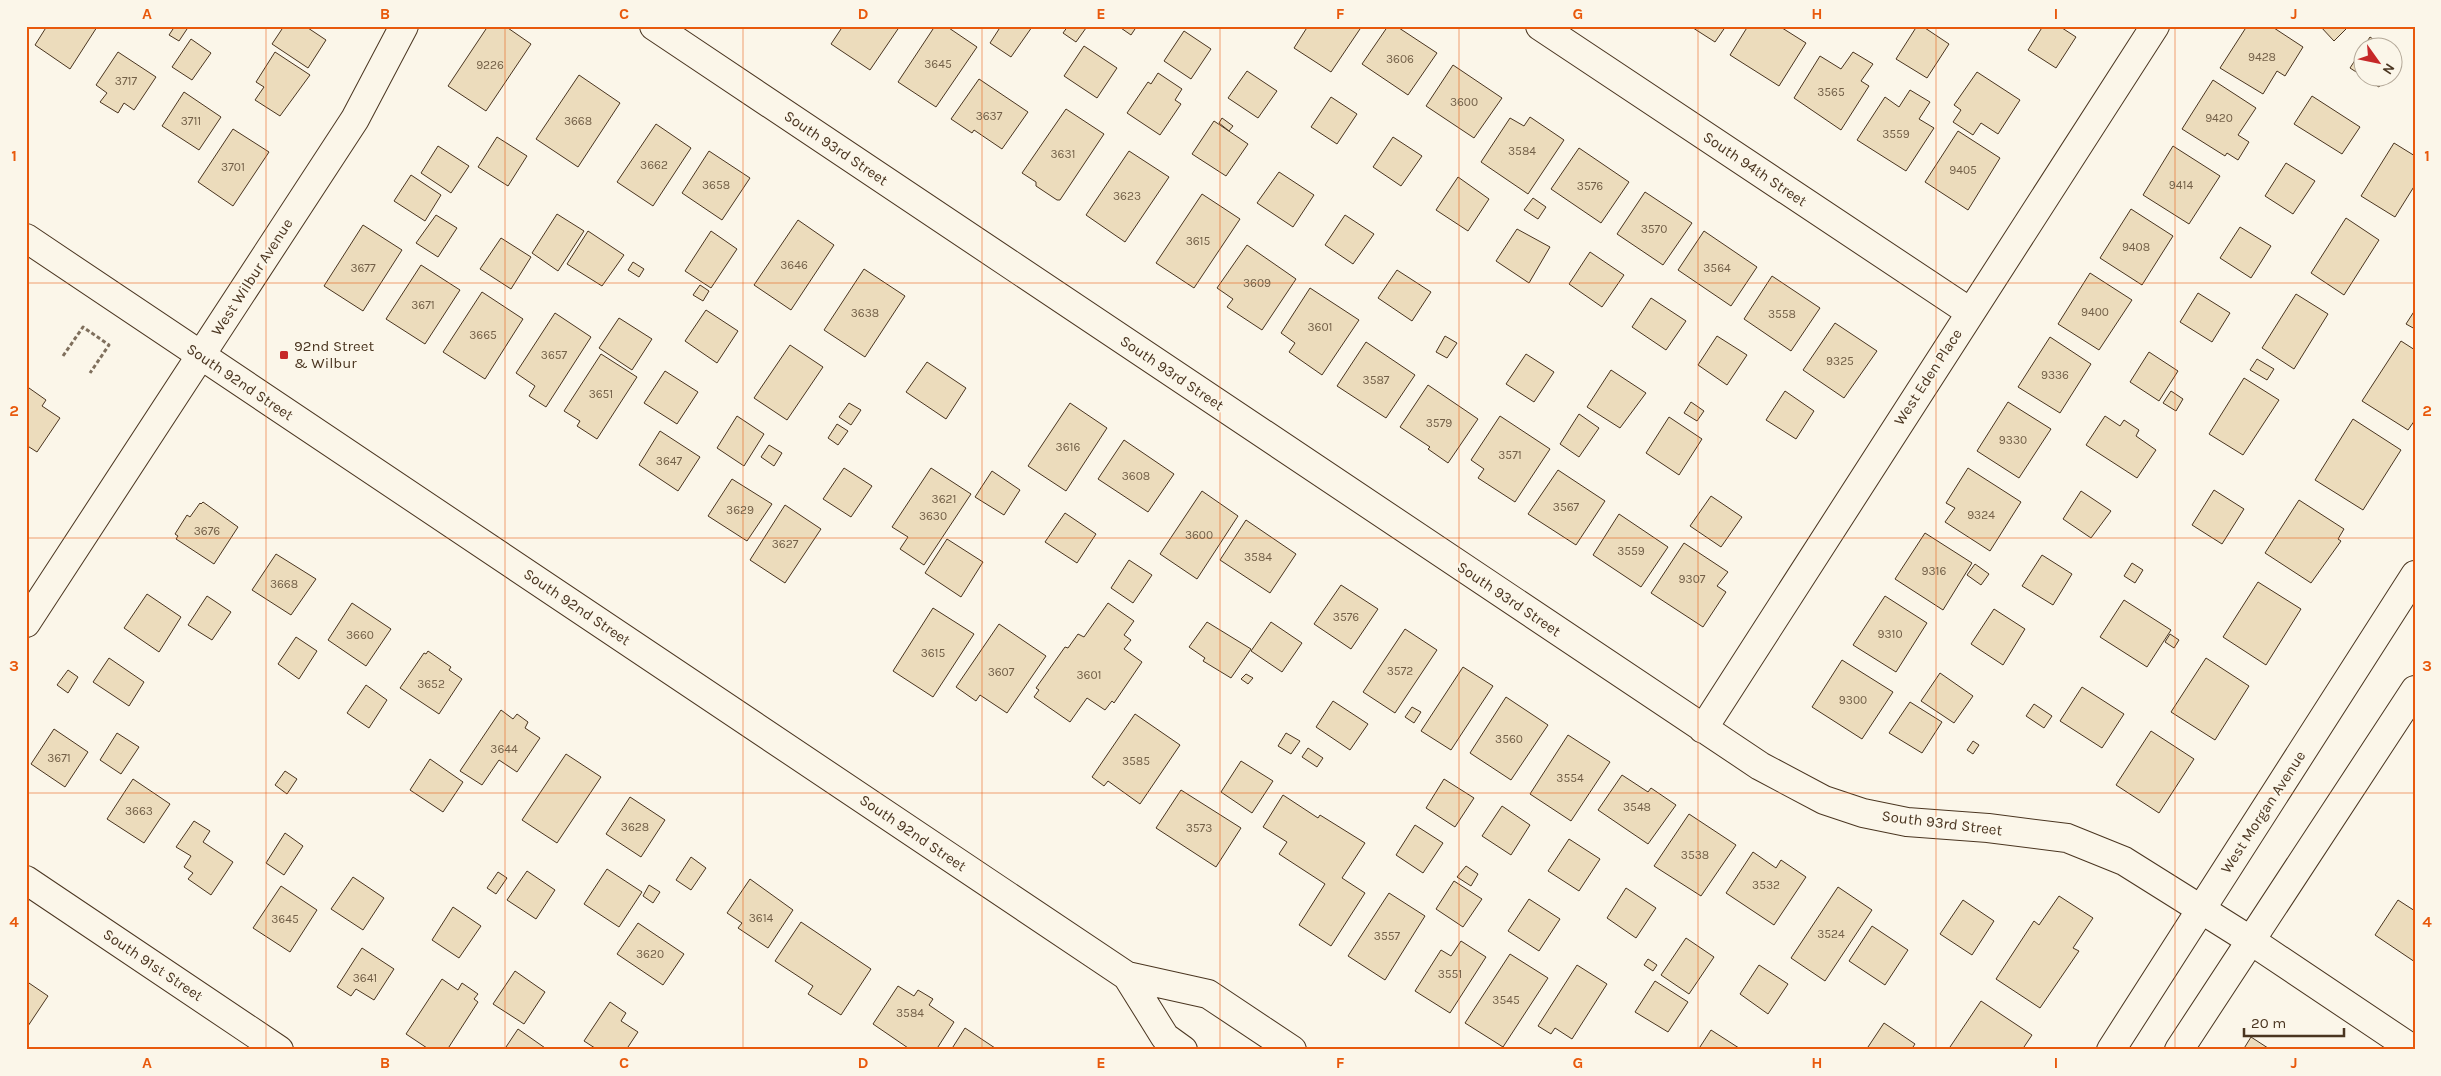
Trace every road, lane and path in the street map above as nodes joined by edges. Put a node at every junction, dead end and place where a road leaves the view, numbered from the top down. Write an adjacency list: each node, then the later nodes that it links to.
1 (404, 26): 7 (street, West Wilbur Avenue)
2 (654, 26): 13 (street, South 93rd Street)
3 (1540, 26): 6 (street, South 94th Street)
4 (2155, 26): 6 (street, West Eden Place)
5 (26, 238): 7 (street, South 92nd Street)
6 (1970, 312): 13 (street, West Eden Place)
7 (201, 355): 11 (street, West Wilbur Avenue); 17 (street, South 92nd Street)
8 (64, 356): 9 (path)
9 (90, 373)
10 (2415, 575): 15 (street, West Morgan Avenue)
11 (26, 623)
12 (2415, 690): 16 (street)
13 (1703, 729): 15 (street, South 93rd Street)
14 (26, 880): 18 (street, South 91st Street)
15 (2200, 910): 16 (street, South 93rd Street); 21 (street, West Morgan Avenue)
16 (2250, 940): 22 (street); 23 (street, South 93rd Street)
17 (1127, 976): 19 (street, South 92nd Street); 20 (street, South 92nd Street)
18 (279, 1050)
19 (1183, 1050)
20 (1292, 1050)
21 (2111, 1050)
22 (2179, 1050)
23 (2414, 1050)

